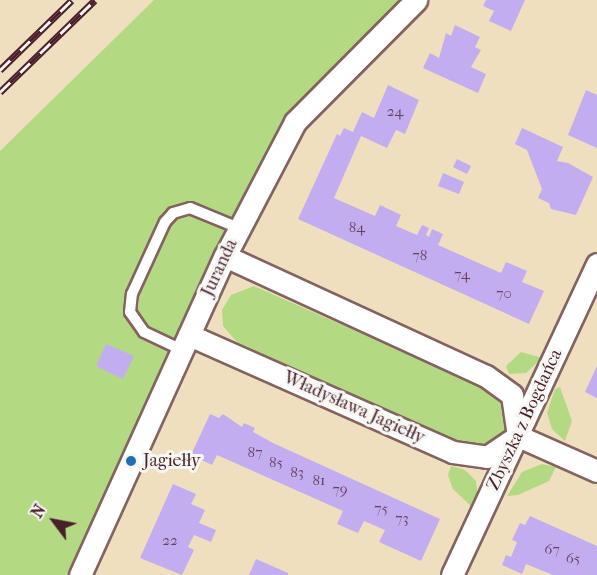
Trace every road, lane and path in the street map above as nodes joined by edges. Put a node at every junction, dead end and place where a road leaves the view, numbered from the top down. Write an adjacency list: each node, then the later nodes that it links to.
1 (416, 0): 2 (street, Juranda)
2 (239, 228): 3 (street, Juranda); 5 (lane)
3 (225, 256): 5 (street, Juranda); 6 (street)
4 (597, 264): 6 (street, Zbyszka z Bogdańca)
5 (185, 343): 6 (street, Władysława Jagiełły); 8 (street, Juranda)
6 (518, 436): 7 (street); 9 (street, Zbyszka z Bogdańca)
7 (597, 471)
8 (80, 575)
9 (452, 575)

